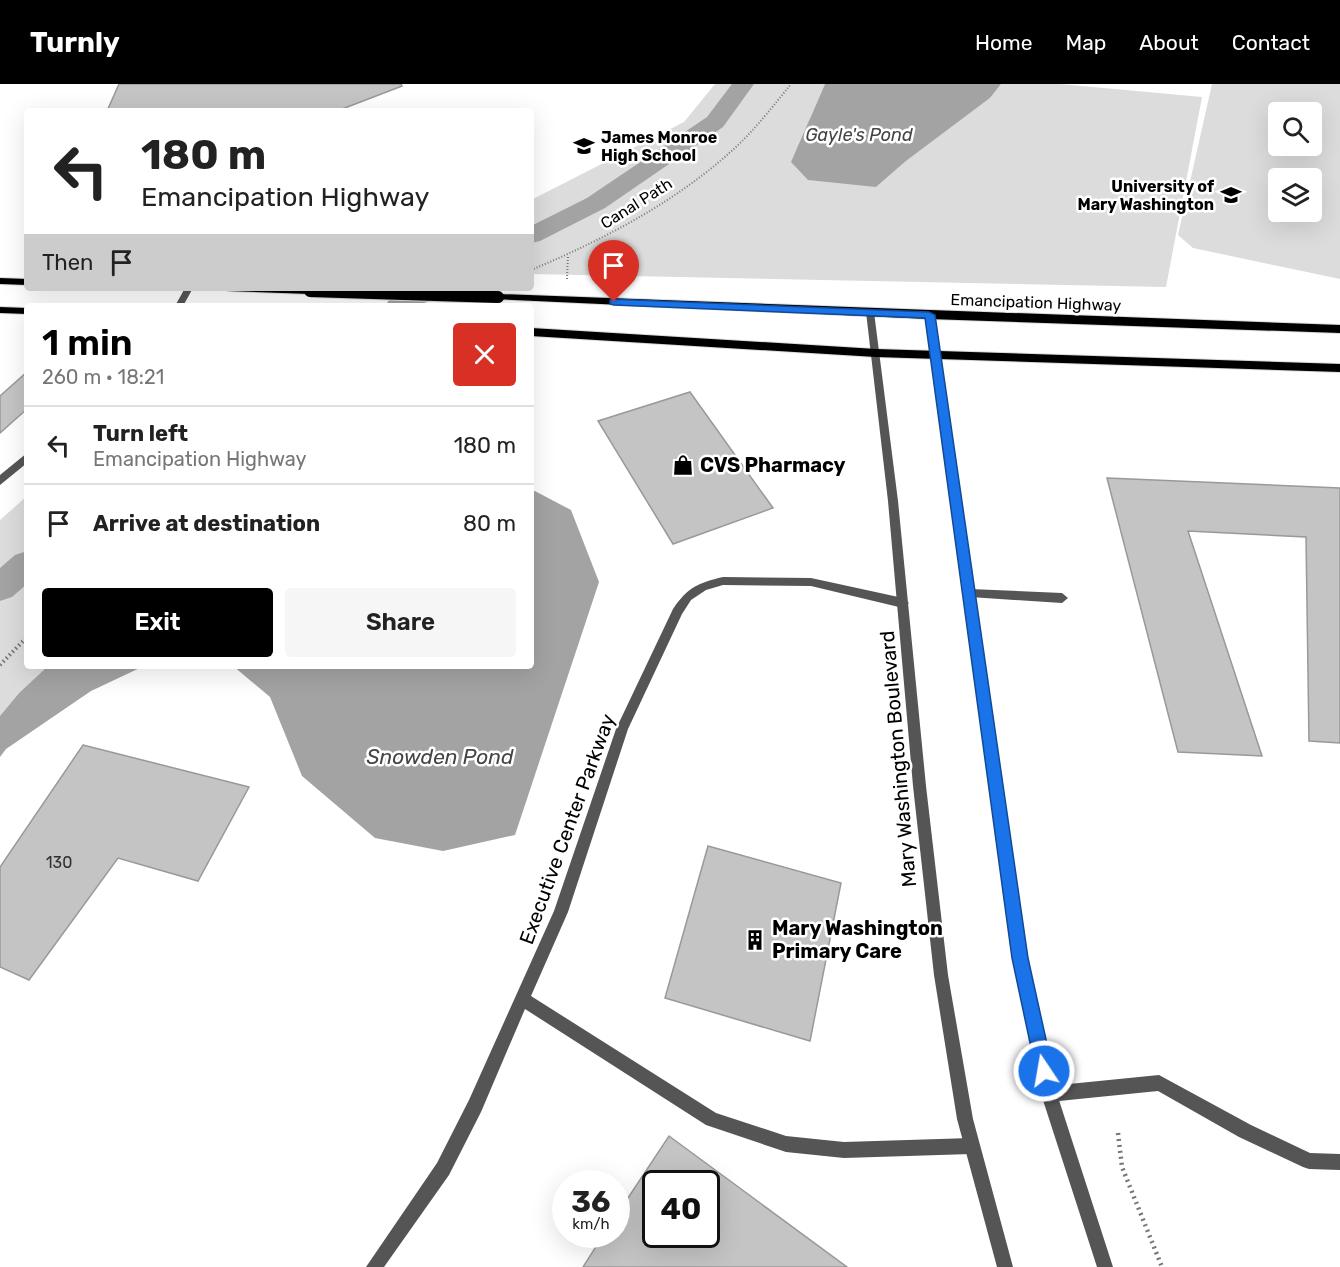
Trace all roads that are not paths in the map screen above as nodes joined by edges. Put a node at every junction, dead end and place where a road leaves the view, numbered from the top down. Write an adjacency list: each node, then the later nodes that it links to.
1 (0, 281): 2 (main road)
2 (24, 282)
3 (310, 291): 6 (main road, Emancipation Highway, bridge)
4 (0, 310): 5 (main road)
5 (24, 311)
6 (870, 312): 7 (main road, Emancipation Highway); 10 (street, Mary Washington Boulevard)
7 (929, 315): 8 (main road, Emancipation Highway); 11 (street)
8 (1340, 328)
9 (534, 332): 10 (main road)
10 (876, 353): 11 (main road); 17 (street, Mary Washington Boulevard)
11 (934, 354): 12 (main road); 15 (street)
12 (1337, 368)
13 (24, 460): 14 (street)
14 (0, 481)
15 (970, 593): 16 (street); 19 (street)
16 (1062, 598)
17 (903, 603): 18 (street, Executive Center Parkway); 20 (street, Mary Washington Boulevard)
18 (523, 999): 20 (street); 22 (street, Executive Center Parkway)
19 (1049, 1094): 21 (street); 24 (street)
20 (971, 1146): 23 (street, Mary Washington Boulevard)
21 (1340, 1162)
22 (374, 1267)
23 (1005, 1267)
24 (1105, 1267)

